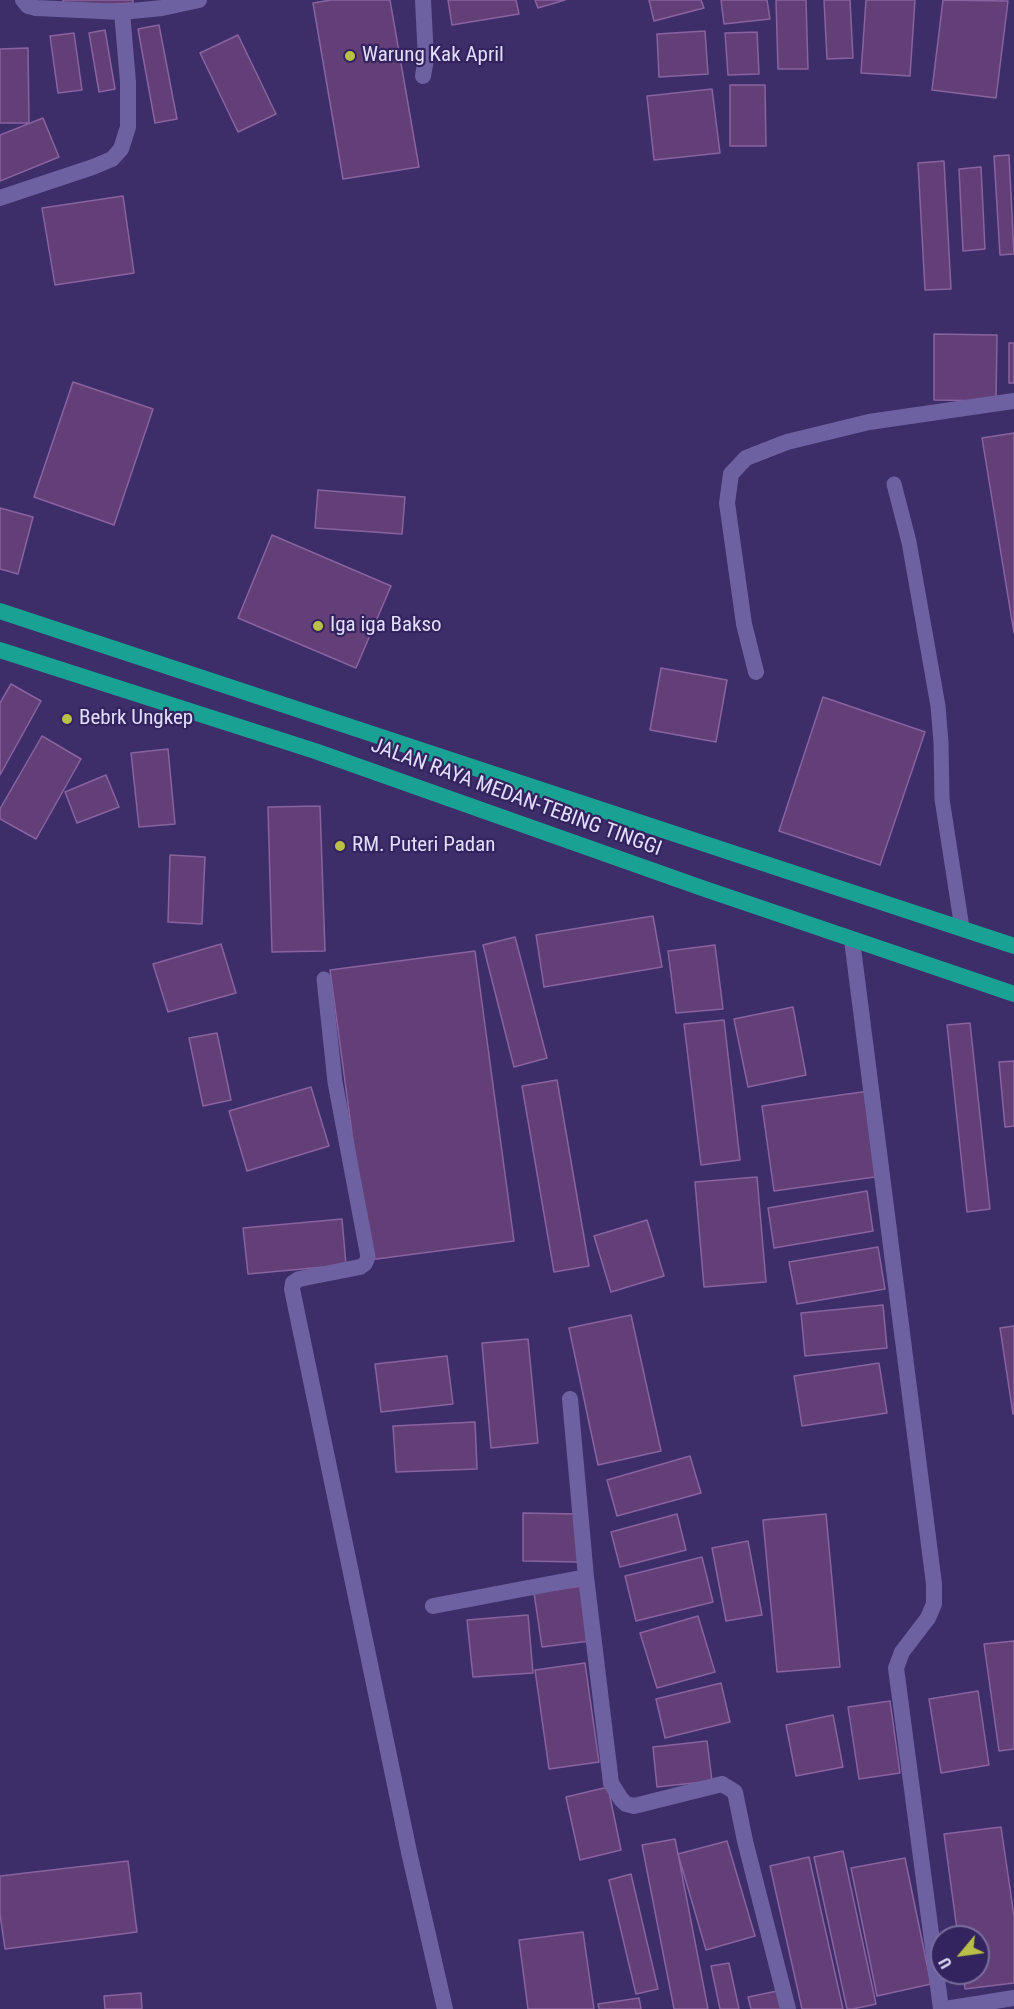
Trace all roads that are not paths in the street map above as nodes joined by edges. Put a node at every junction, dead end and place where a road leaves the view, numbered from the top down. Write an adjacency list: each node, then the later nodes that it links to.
1 (22, 0): 4 (street)
2 (199, 0): 4 (street)
3 (423, 0): 5 (street)
4 (122, 12): 6 (street)
5 (423, 76)
6 (0, 198)
7 (1014, 401): 11 (street)
8 (894, 484): 12 (lane)
9 (0, 611): 12 (highway, JALAN RAYA MEDAN-TEBING TINGGI)
10 (0, 650): 13 (highway, JALAN RAYA MEDAN-TEBING TINGGI)
11 (756, 672)
12 (962, 928): 14 (highway, JALAN RAYA MEDAN-TEBING TINGGI)
13 (852, 940): 16 (highway, JALAN RAYA MEDAN-TEBING TINGGI); 24 (street)
14 (1014, 946)
15 (324, 979): 17 (lane)
16 (1014, 994)
17 (360, 1267): 22 (street)
18 (570, 1399): 19 (street)
19 (586, 1577): 20 (street); 23 (street)
20 (433, 1605)
21 (1014, 1998): 24 (street)
22 (445, 2009)
23 (788, 2009)
24 (943, 2009)

